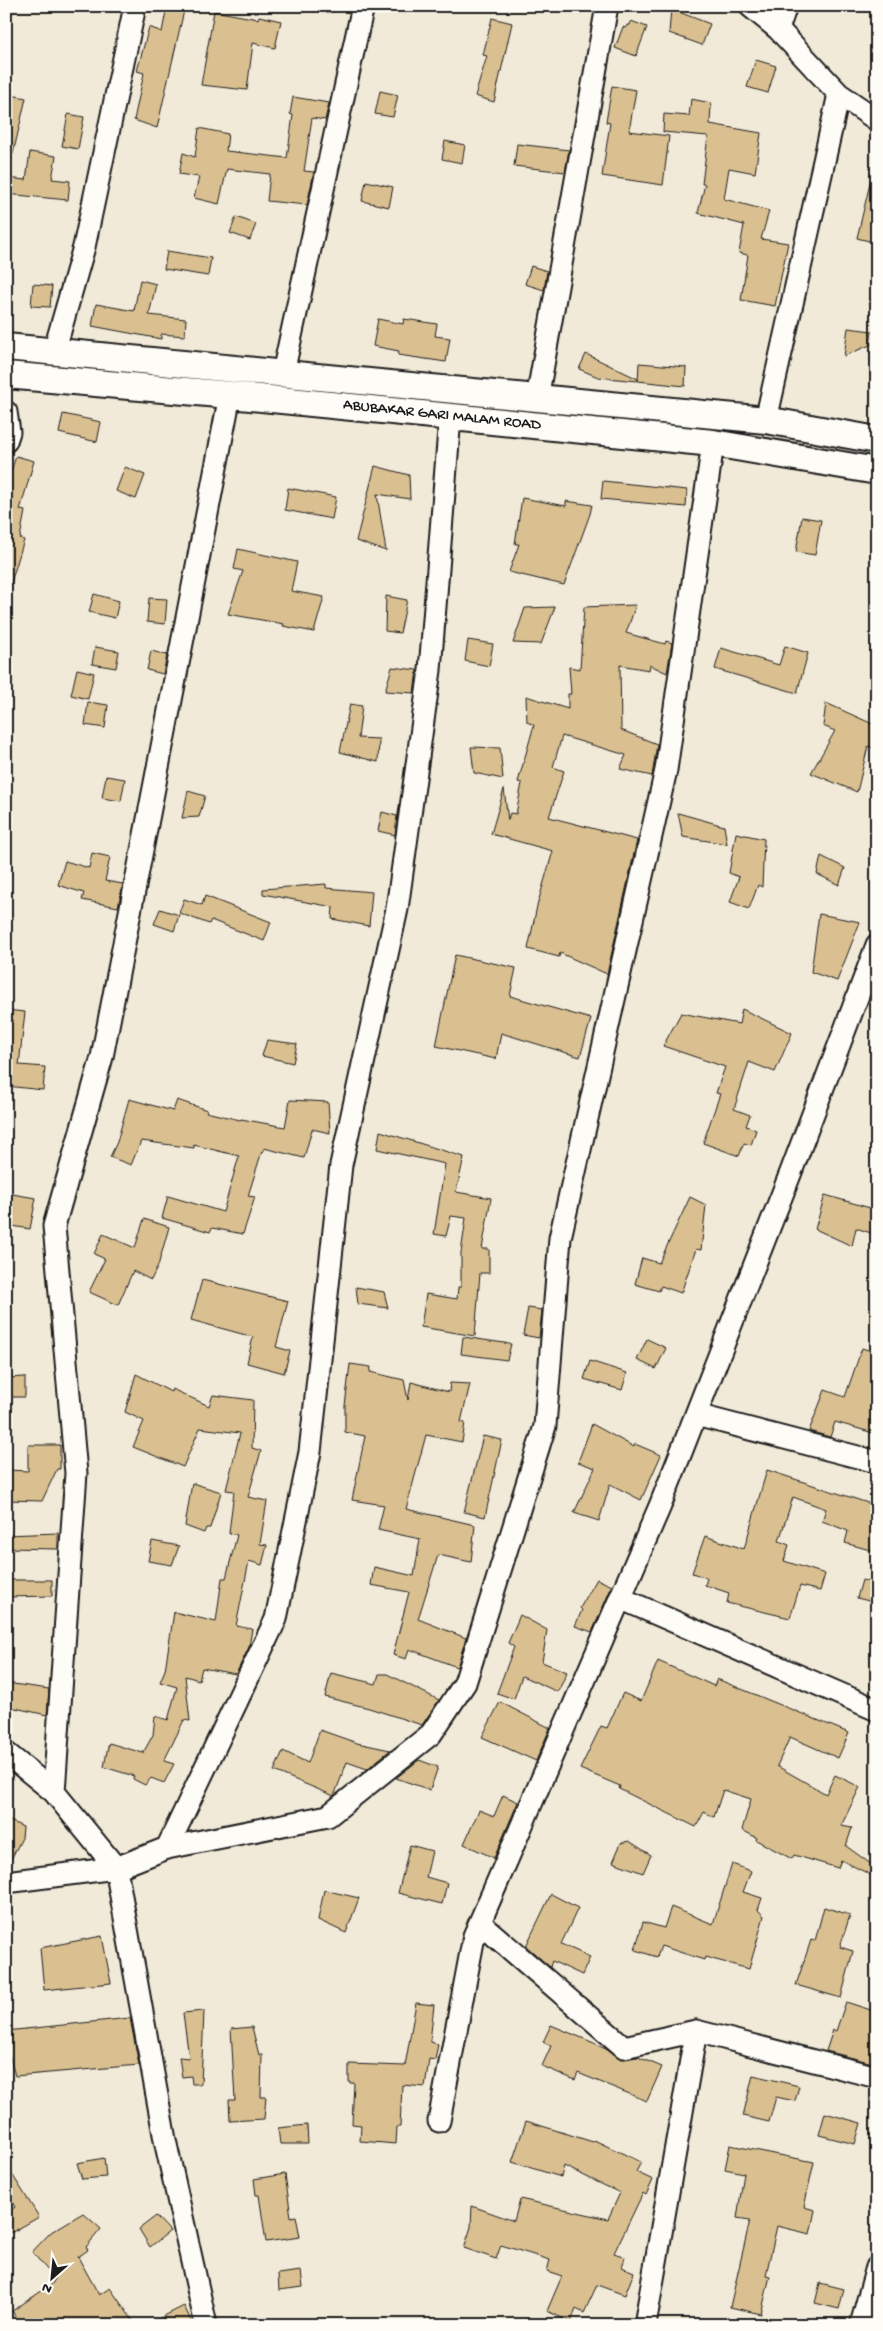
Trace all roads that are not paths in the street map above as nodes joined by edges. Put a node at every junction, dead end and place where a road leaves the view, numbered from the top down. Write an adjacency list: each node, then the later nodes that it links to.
1 (135, 6): 10 (street)
2 (363, 6): 11 (street)
3 (607, 6): 14 (street)
4 (750, 6): 6 (street)
5 (786, 6): 6 (street)
6 (778, 29): 7 (street)
7 (839, 94): 8 (street); 17 (street)
8 (877, 120)
9 (6, 347): 10 (street)
10 (54, 352): 11 (street)
11 (283, 373): 14 (street)
12 (6, 375): 13 (street, ABUBAKAR GARI MALAM ROAD)
13 (230, 395): 16 (street, ABUBAKAR GARI MALAM ROAD); 28 (street)
14 (538, 399): 17 (street)
15 (6, 412): 19 (street)
16 (450, 417): 20 (street, ABUBAKAR GARI MALAM ROAD); 29 (street)
17 (766, 420): 18 (street)
18 (877, 440)
19 (6, 441)
20 (713, 444): 21 (street, ABUBAKAR GARI MALAM ROAD); 29 (street)
21 (877, 471)
22 (877, 946): 23 (street)
23 (696, 1415): 24 (street); 25 (street)
24 (877, 1462)
25 (620, 1598): 26 (street); 32 (street)
26 (877, 1710)
27 (6, 1753): 28 (street)
28 (54, 1792): 30 (street)
29 (167, 1848): 30 (street)
30 (116, 1868): 31 (street); 37 (street)
31 (6, 1882)
32 (480, 1923): 33 (street); 35 (street)
33 (696, 2031): 34 (street); 38 (street)
34 (877, 2077)
35 (439, 2121)
36 (877, 2267): 39 (street)
37 (206, 2325)
38 (645, 2325)
39 (861, 2325)

